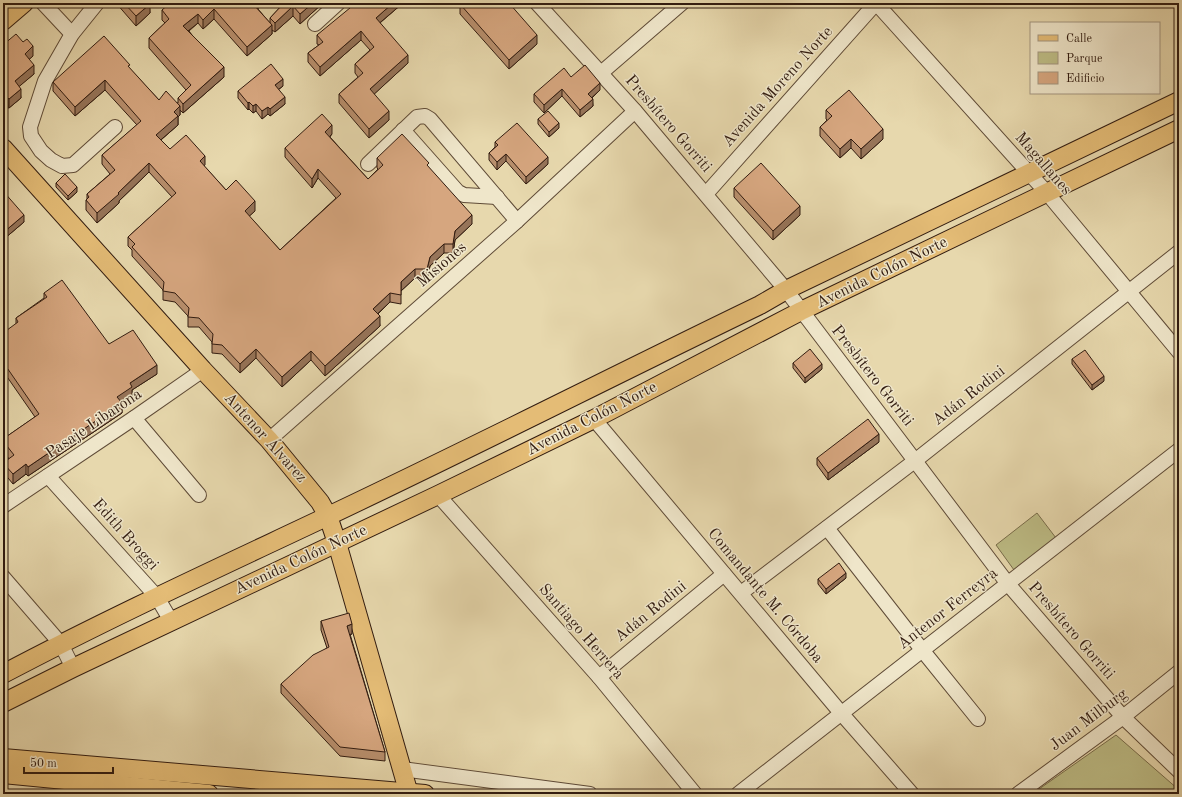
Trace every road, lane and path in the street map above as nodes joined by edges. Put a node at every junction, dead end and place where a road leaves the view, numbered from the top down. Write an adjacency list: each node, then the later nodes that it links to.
1 (24, 3): 8 (main road)
2 (43, 3): 10 (street)
3 (97, 3): 10 (street)
4 (338, 3): 9 (street)
5 (537, 3): 11 (street, Presbítero Gorriti)
6 (682, 3): 11 (street)
7 (876, 3): 19 (street, Magallanes); 21 (street, Avenida Moreno Norte)
8 (3, 21)
9 (315, 24)
10 (72, 34): 14 (street)
11 (601, 73): 13 (street, Presbítero Gorriti)
12 (1179, 101): 19 (main road, Avenida Colón Norte)
13 (635, 111): 21 (street, Presbítero Gorriti); 23 (street, Misiones)
14 (115, 127)
15 (1179, 129): 20 (main road, Avenida Colón Norte)
16 (403, 130): 18 (street); 22 (street); 22 (street)
17 (3, 148): 29 (main road, Antenor Álvarez)
18 (368, 164)
19 (1029, 173): 20 (street, Magallanes); 25 (main road, Avenida Colón Norte)
20 (1047, 193): 26 (street, Magallanes); 27 (main road, Avenida Colón Norte)
21 (706, 194): 25 (street, Presbítero Gorriti)
22 (497, 197): 23 (street)
23 (518, 221): 32 (street, Misiones)
24 (1179, 252): 26 (street, Adán Rodini)
25 (786, 290): 27 (street, Presbítero Gorriti); 39 (main road, Avenida Colón Norte)
26 (1129, 292): 28 (street, Magallanes); 34 (street, Adán Rodini)
27 (801, 312): 31 (main road, Avenida Colón Norte); 34 (street, Presbítero Gorriti)
28 (1179, 352)
29 (203, 370): 30 (street, Pasaje Libarona); 32 (main road, Antenor Álvarez)
30 (134, 418): 35 (street, Pasaje Libarona); 36 (street)
31 (594, 419): 37 (main road, Avenida Colón Norte); 42 (street, Comandante M. Córdoba)
32 (269, 440): 39 (main road, Antenor Álvarez)
33 (1179, 450): 44 (street, Antenor Ferreyra)
34 (916, 460): 40 (street, Adán Rodini); 44 (street, Presbítero Gorriti)
35 (48, 476): 38 (street, Pasaje Libarona); 46 (street, Edith Broggi)
36 (199, 495)
37 (438, 495): 41 (main road, Avenida Colón Norte); 53 (street, Santiago Herrera)
38 (3, 506)
39 (328, 516): 41 (main road, Antenor Álvarez); 46 (main road, Avenida Colón Norte)
40 (827, 528): 45 (street, Adán Rodini); 49 (street)
41 (337, 543): 47 (main road, Avenida Colón Norte); 59 (main road, Antenor Álvarez)
42 (724, 574): 45 (street, Comandante M. Córdoba); 53 (street, Adán Rodini)
43 (3, 577): 48 (street)
44 (1008, 584): 49 (street, Antenor Ferreyra); 56 (street, Presbítero Gorriti)
45 (741, 593): 55 (street, Comandante M. Córdoba)
46 (157, 596): 47 (street, Edith Broggi); 48 (main road, Avenida Colón Norte)
47 (171, 621): 50 (main road, Avenida Colón Norte)
48 (61, 644): 50 (street); 52 (main road, Avenida Colón Norte)
49 (922, 651): 55 (street, Antenor Ferreyra); 57 (street)
50 (73, 668): 54 (main road, Avenida Colón Norte)
51 (1179, 672): 56 (street, Juan Milburg)
52 (3, 674)
53 (598, 677): 65 (street, Santiago Herrera)
54 (3, 703)
55 (841, 713): 66 (street, Antenor Ferreyra); 67 (street, Comandante M. Córdoba)
56 (1123, 717): 60 (street, Presbítero Gorriti); 68 (street, Juan Milburg)
57 (978, 719)
58 (3, 758): 62 (main road)
59 (402, 769): 62 (main road, Antenor Álvarez); 64 (street)
60 (1179, 771)
61 (3, 774): 63 (main road)
62 (414, 793)
63 (210, 794)
64 (590, 794)
65 (694, 794)
66 (738, 794)
67 (912, 794)
68 (1018, 794)

